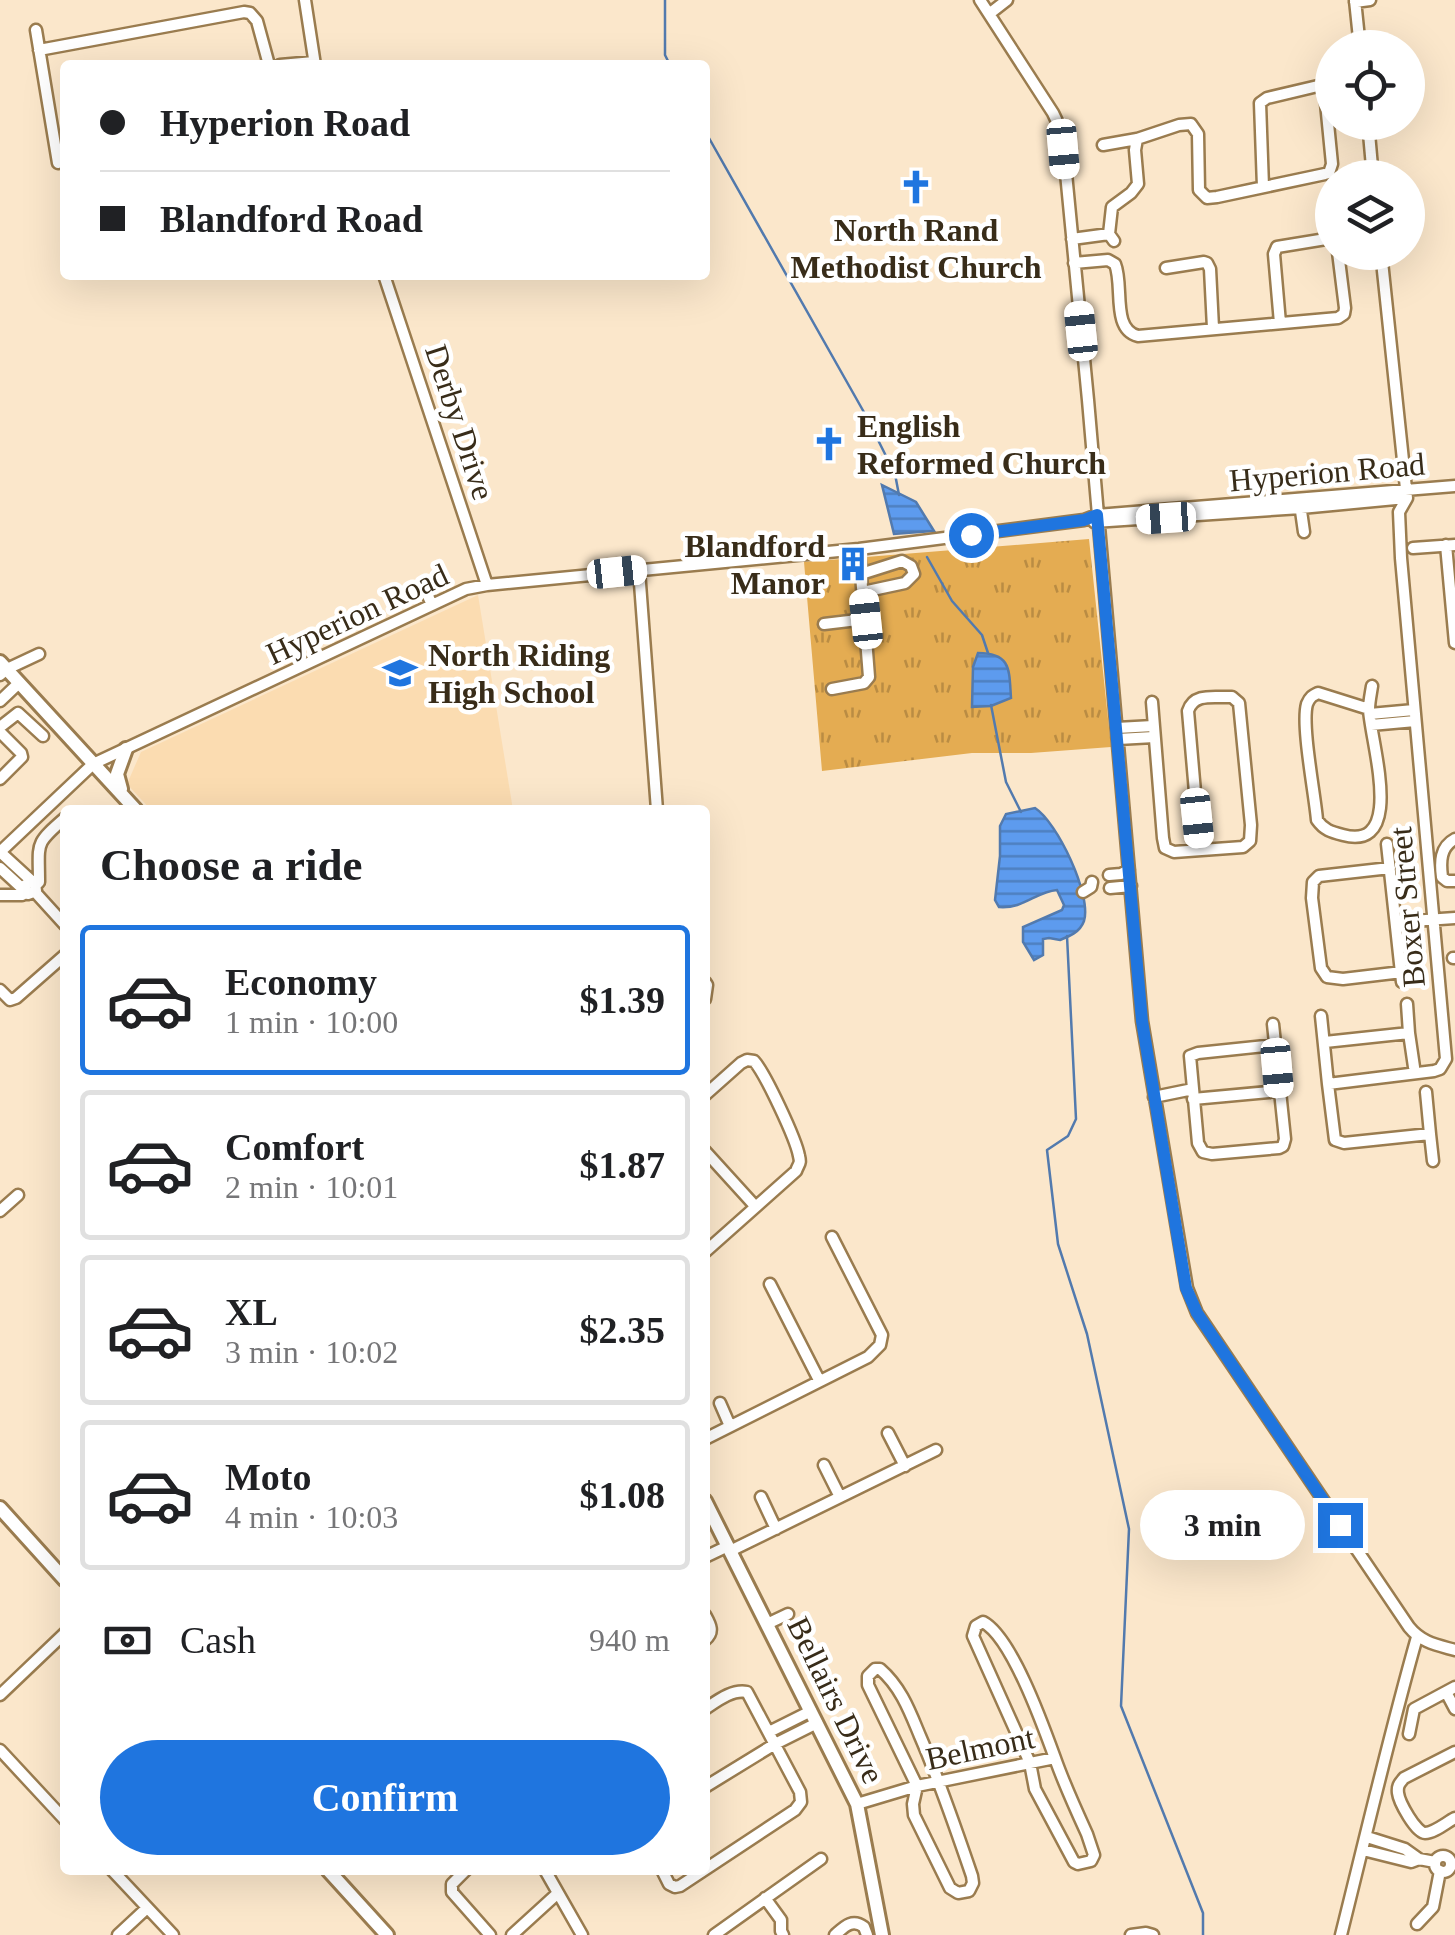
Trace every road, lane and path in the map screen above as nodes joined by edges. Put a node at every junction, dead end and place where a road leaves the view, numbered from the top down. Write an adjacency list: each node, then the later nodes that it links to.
1 (304, 0): 10 (street)
2 (1007, 0): 5 (street)
3 (1370, 0): 4 (street)
4 (1355, 1): 7 (street)
5 (985, 5): 17 (street)
6 (36, 30): 8 (street)
7 (1358, 30)
8 (39, 50): 9 (street); 11 (street)
9 (268, 60)
10 (314, 60)
11 (60, 139)
12 (1136, 139): 13 (street); 16 (street); 17 (street)
13 (1103, 145)
14 (60, 150): 15 (street)
15 (58, 163)
16 (1263, 187): 16 (street)
17 (1072, 239): 19 (street)
18 (1315, 241): 24 (street)
19 (1074, 262): 25 (street); 30 (street)
20 (1166, 268): 25 (street)
21 (1340, 270): 24 (street)
22 (1383, 270): 27 (street, Boxer Street)
23 (386, 280): 38 (street, Derby Drive)
24 (1280, 322): 25 (street)
25 (1213, 328)
26 (1455, 489): 27 (street, Hyperion Road)
27 (1406, 494): 28 (street, Hyperion Road); 29 (street, Hyperion Road); 35 (street, Boxer Street)
28 (1389, 500): 29 (street, Hyperion Road); 35 (street, Boxer Street)
29 (1300, 503): 30 (street, Hyperion Road); 31 (street)
30 (1097, 519): 34 (street, Hyperion Road); 56 (street)
31 (1304, 532)
32 (1451, 545): 33 (street); 44 (street)
33 (1413, 548)
34 (859, 549): 36 (street, Hyperion Road); 37 (street)
35 (1401, 558): 53 (street, Boxer Street)
36 (640, 570): 38 (street, Hyperion Road); 63 (street)
37 (861, 574): 40 (street); 40 (street)
38 (487, 585): 41 (street, Hyperion Road)
39 (426, 590): 41 (street)
40 (863, 592): 42 (street)
41 (432, 605): 58 (street, Hyperion Road)
42 (866, 619): 43 (street); 49 (street)
43 (824, 624)
44 (1455, 642)
45 (39, 654): 46 (street)
46 (2, 668): 47 (street)
47 (19, 683): 50 (street); 59 (street)
48 (1372, 686): 52 (street)
49 (832, 690)
50 (0, 700)
51 (1152, 702): 55 (street)
52 (1370, 716): 52 (street); 53 (street)
53 (1414, 716): 80 (street, Boxer Street)
54 (0, 729): 57 (street); 60 (street)
55 (1154, 731): 56 (street); 67 (street)
56 (1118, 734): 71 (street)
57 (43, 736)
58 (126, 749): 59 (street, Hyperion Road); 61 (street)
59 (94, 764): 61 (street); 68 (street, Hyperion Road)
60 (0, 779)
61 (124, 796): 62 (street)
62 (132, 805)
63 (657, 805)
64 (60, 823): 75 (street)
65 (1455, 839): 72 (street)
66 (1387, 844): 70 (street)
67 (1200, 850): 67 (street)
68 (0, 852): 75 (street)
69 (0, 868): 75 (street)
70 (1390, 868): 81 (street); 81 (street)
71 (1128, 870): 74 (street); 74 (street)
72 (1455, 881)
73 (1092, 882): 76 (street)
74 (1131, 886): 97 (street)
75 (30, 888): 77 (street); 79 (street)
76 (1083, 892)
77 (0, 895)
78 (1455, 918): 80 (street)
79 (60, 920)
80 (1434, 920): 81 (street); 90 (street, Boxer Street)
81 (1397, 922)
82 (60, 958): 83 (street)
83 (0, 990)
84 (1407, 1004): 87 (street)
85 (1321, 1016): 88 (street)
86 (1274, 1024): 89 (street)
87 (1410, 1034): 88 (street); 91 (street)
88 (1324, 1042): 92 (street)
89 (1275, 1046): 94 (street); 96 (street)
90 (1451, 1055): 92 (street, Boxer Street)
91 (1414, 1066)
92 (1328, 1084): 98 (street)
93 (710, 1091): 102 (street)
94 (1279, 1091): 96 (street); 96 (street)
95 (1426, 1092): 98 (street)
96 (1193, 1094): 97 (street)
97 (1154, 1097): 125 (street)
98 (1430, 1134): 100 (street)
99 (710, 1156): 102 (street)
100 (1433, 1161)
101 (18, 1195): 103 (street)
102 (755, 1206): 105 (street)
103 (0, 1211)
104 (832, 1237): 107 (street)
105 (710, 1247)
106 (770, 1284): 107 (street)
107 (818, 1380): 109 (street)
108 (720, 1402): 109 (street)
109 (730, 1426): 111 (street)
110 (888, 1432): 114 (street)
111 (710, 1436)
112 (936, 1450): 114 (street)
113 (824, 1465): 115 (street)
114 (905, 1466): 115 (street)
115 (840, 1497): 119 (street)
116 (761, 1498): 119 (street)
117 (0, 1508): 122 (street)
118 (710, 1511): 120 (street, Bellairs Drive)
119 (776, 1530): 120 (street)
120 (729, 1549): 121 (street); 124 (street, Bellairs Drive)
121 (710, 1555)
122 (60, 1574)
123 (788, 1614): 124 (street)
124 (767, 1624): 132 (street, Bellairs Drive)
125 (1417, 1637): 127 (street); 146 (street)
126 (60, 1638): 129 (street)
127 (1455, 1650)
128 (1450, 1689): 131 (street); 134 (street)
129 (0, 1695)
130 (710, 1706): 133 (street)
131 (1455, 1709)
132 (814, 1717): 133 (street); 135 (street); 143 (street, Bellairs Drive)
133 (770, 1732): 135 (street)
134 (1409, 1734)
135 (775, 1744): 141 (street); 150 (street)
136 (0, 1750): 144 (street)
137 (1455, 1752): 145 (street)
138 (1055, 1758): 139 (street, Belmont); 139 (street); 139 (street)
139 (1030, 1763): 140 (street, Belmont)
140 (940, 1782): 142 (street, Belmont); 142 (street); 142 (street)
141 (710, 1785)
142 (917, 1786): 143 (street, Belmont)
143 (858, 1804): 173 (street, Bellairs Drive)
144 (60, 1815)
145 (1455, 1818)
146 (1366, 1837): 147 (street); 149 (street)
147 (1363, 1850): 149 (street); 176 (street)
148 (821, 1859): 160 (street)
149 (1419, 1859): 152 (street)
150 (710, 1866)
151 (1453, 1866): 152 (street)
152 (1438, 1867): 162 (street)
153 (117, 1875): 161 (street)
154 (332, 1875): 165 (street)
155 (461, 1875): 166 (street)
156 (547, 1875): 159 (street)
157 (664, 1875): 158 (street)
158 (696, 1875)
159 (558, 1893): 167 (street); 168 (street)
160 (765, 1898): 169 (street); 170 (street)
161 (147, 1908): 163 (street); 164 (street)
162 (1417, 1924)
163 (118, 1935)
164 (173, 1935)
165 (386, 1935)
166 (490, 1935)
167 (512, 1935)
168 (582, 1935)
169 (714, 1935)
170 (783, 1935)
171 (835, 1935): 172 (street)
172 (867, 1935)
173 (882, 1935)
174 (1130, 1935): 175 (street)
175 (1153, 1935)
176 (1340, 1935)

